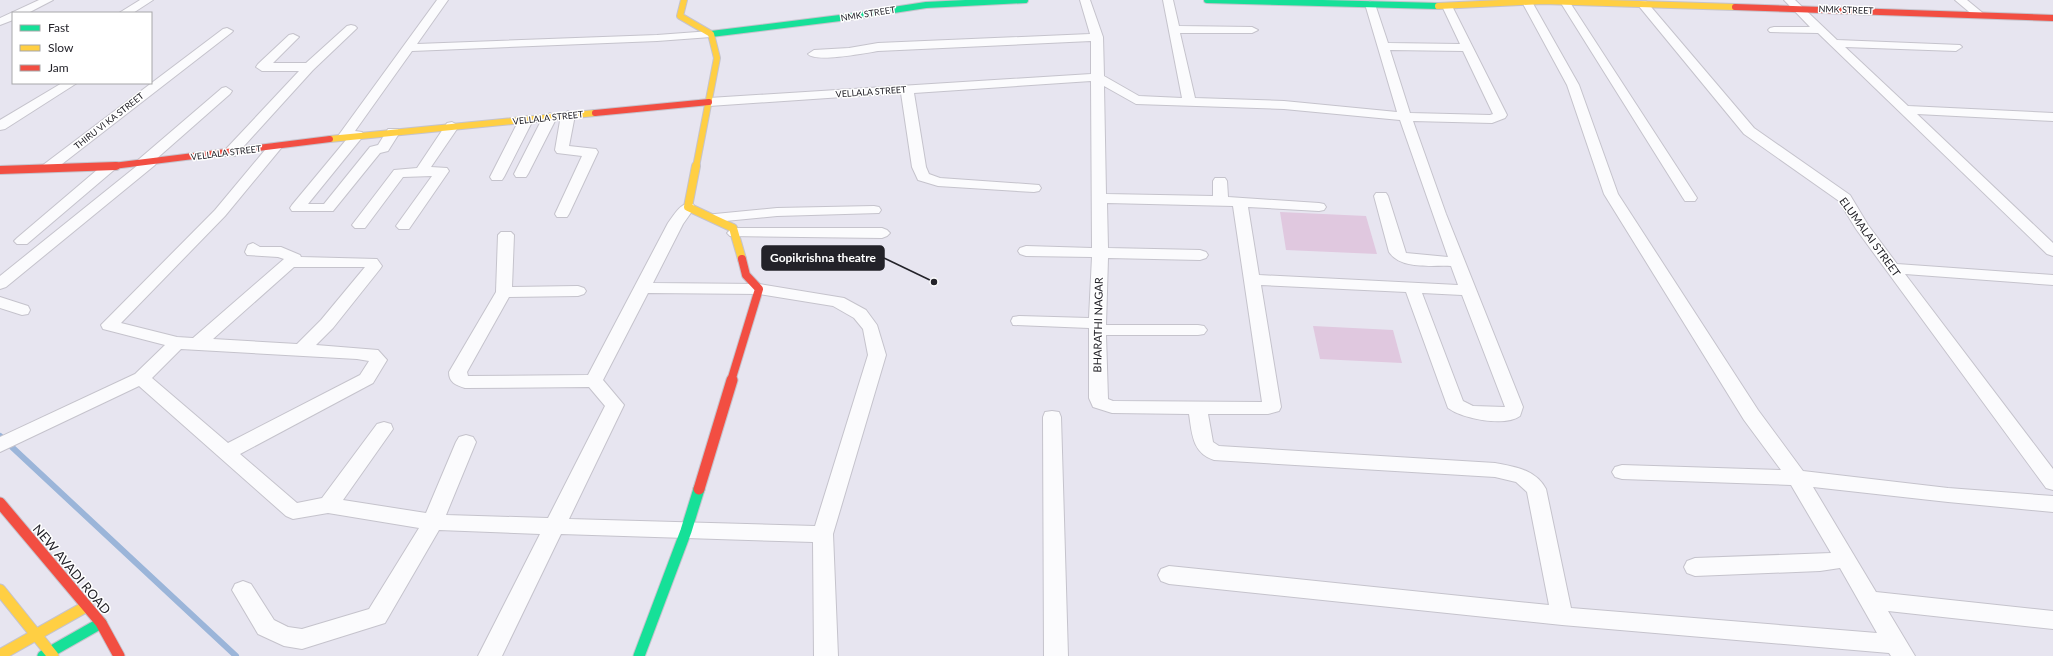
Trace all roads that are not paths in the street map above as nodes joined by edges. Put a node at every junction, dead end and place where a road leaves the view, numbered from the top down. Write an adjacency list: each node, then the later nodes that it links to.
1 (48, 0): 17 (street)
2 (148, 0): 18 (street)
3 (443, 0): 35 (street)
4 (684, 0): 29 (street)
5 (1025, 0): 29 (street, NMK STREET)
6 (1085, 0): 31 (street, BHARATHI NAGAR)
7 (1168, 0): 24 (street)
8 (1207, 0): 13 (street, NMK STREET)
9 (1542, 0): 11 (street, NMK STREET); 12 (street, NMK STREET)
10 (1960, 0): 19 (street)
11 (1564, 1): 14 (street, NMK STREET); 68 (street)
12 (1527, 2): 16 (street, NMK STREET); 117 (street)
13 (1370, 4): 16 (street, NMK STREET); 33 (street)
14 (1642, 4): 15 (street, NMK STREET); 89 (street, ELUMALAI STREET)
15 (1793, 4): 19 (street, NMK STREET); 27 (street)
16 (1447, 6): 36 (street)
17 (21, 12)
18 (127, 12)
19 (1978, 14): 21 (street, NMK STREET)
20 (12, 16): 22 (street)
21 (2053, 18)
22 (0, 22)
23 (351, 28): 38 (street)
24 (1173, 29): 25 (street); 44 (street)
25 (1252, 30)
26 (1774, 30): 27 (street)
27 (1821, 30): 32 (street)
28 (227, 31): 59 (street, THIRU VI KA STREET)
29 (711, 34): 35 (street); 43 (street)
30 (293, 37): 38 (street)
31 (1097, 37): 37 (street); 39 (street, BHARATHI NAGAR)
32 (1834, 43): 34 (street); 45 (street)
33 (1383, 46): 36 (street); 47 (street)
34 (1956, 47)
35 (410, 48): 54 (street)
36 (1468, 48): 47 (street)
37 (814, 54)
38 (309, 67): 56 (street)
39 (1097, 77): 41 (street, VELLALA STREET); 44 (street); 67 (street, BHARATHI NAGAR)
40 (69, 84): 51 (street)
41 (907, 89): 43 (street, VELLALA STREET); 65 (street)
42 (226, 92): 57 (street)
43 (710, 102): 46 (street, VELLALA STREET); 72 (street)
44 (1189, 102): 47 (street)
45 (1904, 110): 49 (street); 83 (street)
46 (568, 115): 48 (street, VELLALA STREET); 74 (street)
47 (1405, 117): 88 (street)
48 (550, 118): 50 (street, VELLALA STREET); 62 (street)
49 (2053, 118)
50 (526, 120): 52 (street, VELLALA STREET); 63 (street)
51 (0, 126)
52 (452, 126): 53 (street, VELLALA STREET); 61 (street)
53 (393, 132): 54 (street, VELLALA STREET); 54 (street)
54 (351, 135): 55 (street, VELLALA STREET)
55 (275, 147): 56 (street, VELLALA STREET); 104 (street)
56 (230, 154): 57 (street, VELLALA STREET)
57 (146, 162): 58 (street, VELLALA STREET); 92 (street)
58 (109, 167): 59 (street, VELLALA STREET); 81 (street)
59 (48, 168): 60 (street, VELLALA STREET)
60 (0, 170)
61 (421, 172): 76 (street); 77 (street)
62 (522, 174)
63 (497, 177)
64 (1220, 181): 69 (street)
65 (1034, 188)
66 (1381, 196): 88 (street)
67 (1099, 198): 69 (street); 85 (street, BHARATHI NAGAR)
68 (1690, 198)
69 (1221, 201): 70 (street)
70 (1240, 202): 71 (street); 90 (street)
71 (1319, 206)
72 (688, 207): 75 (street); 94 (street)
73 (874, 210): 75 (street)
74 (562, 214)
75 (715, 218): 78 (street)
76 (360, 225)
77 (404, 226)
78 (735, 233): 79 (street); 95 (street)
79 (882, 233)
80 (506, 234): 98 (street)
81 (22, 241)
82 (253, 248): 87 (street)
83 (2053, 250)
84 (1026, 251): 85 (street)
85 (1100, 251): 86 (street); 102 (street, BHARATHI NAGAR)
86 (1200, 255)
87 (290, 262): 105 (street); 106 (street)
88 (1458, 262): 96 (street)
89 (1892, 268): 91 (street); 115 (street, ELUMALAI STREET)
90 (1253, 280): 93 (street); 109 (street, BHARATHI NAGAR)
91 (2053, 280)
92 (0, 284)
93 (1412, 287): 96 (street); 96 (street)
94 (642, 288): 95 (street); 108 (street)
95 (759, 289): 124 (street); 125 (street)
96 (1469, 290)
97 (578, 291): 98 (street)
98 (504, 292): 108 (street)
99 (0, 302): 100 (street)
100 (22, 310)
101 (1019, 321): 102 (street)
102 (1097, 327): 103 (street); 109 (street, BHARATHI NAGAR)
103 (1198, 330)
104 (177, 343): 105 (street); 107 (street)
105 (198, 343): 106 (street)
106 (301, 350): 114 (street)
107 (141, 378): 113 (street); 114 (street)
108 (594, 381): 123 (street)
109 (1197, 408): 133 (street)
110 (1052, 417): 144 (street)
111 (384, 429): 121 (street)
112 (466, 442): 122 (street)
113 (0, 445)
114 (227, 452): 121 (street)
115 (2046, 465): 118 (street, ELUMALAI STREET)
116 (1622, 472): 117 (street)
117 (1797, 478): 120 (street); 126 (street)
118 (2053, 483)
119 (0, 503): 132 (street, NEW AVADI ROAD)
120 (2053, 504)
121 (328, 505): 122 (street)
122 (433, 522): 123 (street); 130 (street)
123 (553, 526): 124 (street); 141 (street)
124 (686, 531): 125 (street); 142 (street)
125 (823, 534): 143 (street)
126 (1846, 559): 127 (street); 131 (street)
127 (1695, 567)
128 (1169, 575): 133 (street)
129 (0, 590): 136 (street)
130 (243, 590)
131 (1870, 600): 134 (street); 137 (street)
132 (87, 606): 135 (street, NEW AVADI ROAD); 136 (street)
133 (1562, 616): 137 (street)
134 (2053, 620)
135 (101, 623): 139 (street); 140 (street, NEW AVADI ROAD)
136 (36, 634): 138 (street); 139 (street)
137 (1900, 650)
138 (0, 655)
139 (49, 655)
140 (119, 656)
141 (490, 656)
142 (639, 656)
143 (826, 656)
144 (1056, 656)

